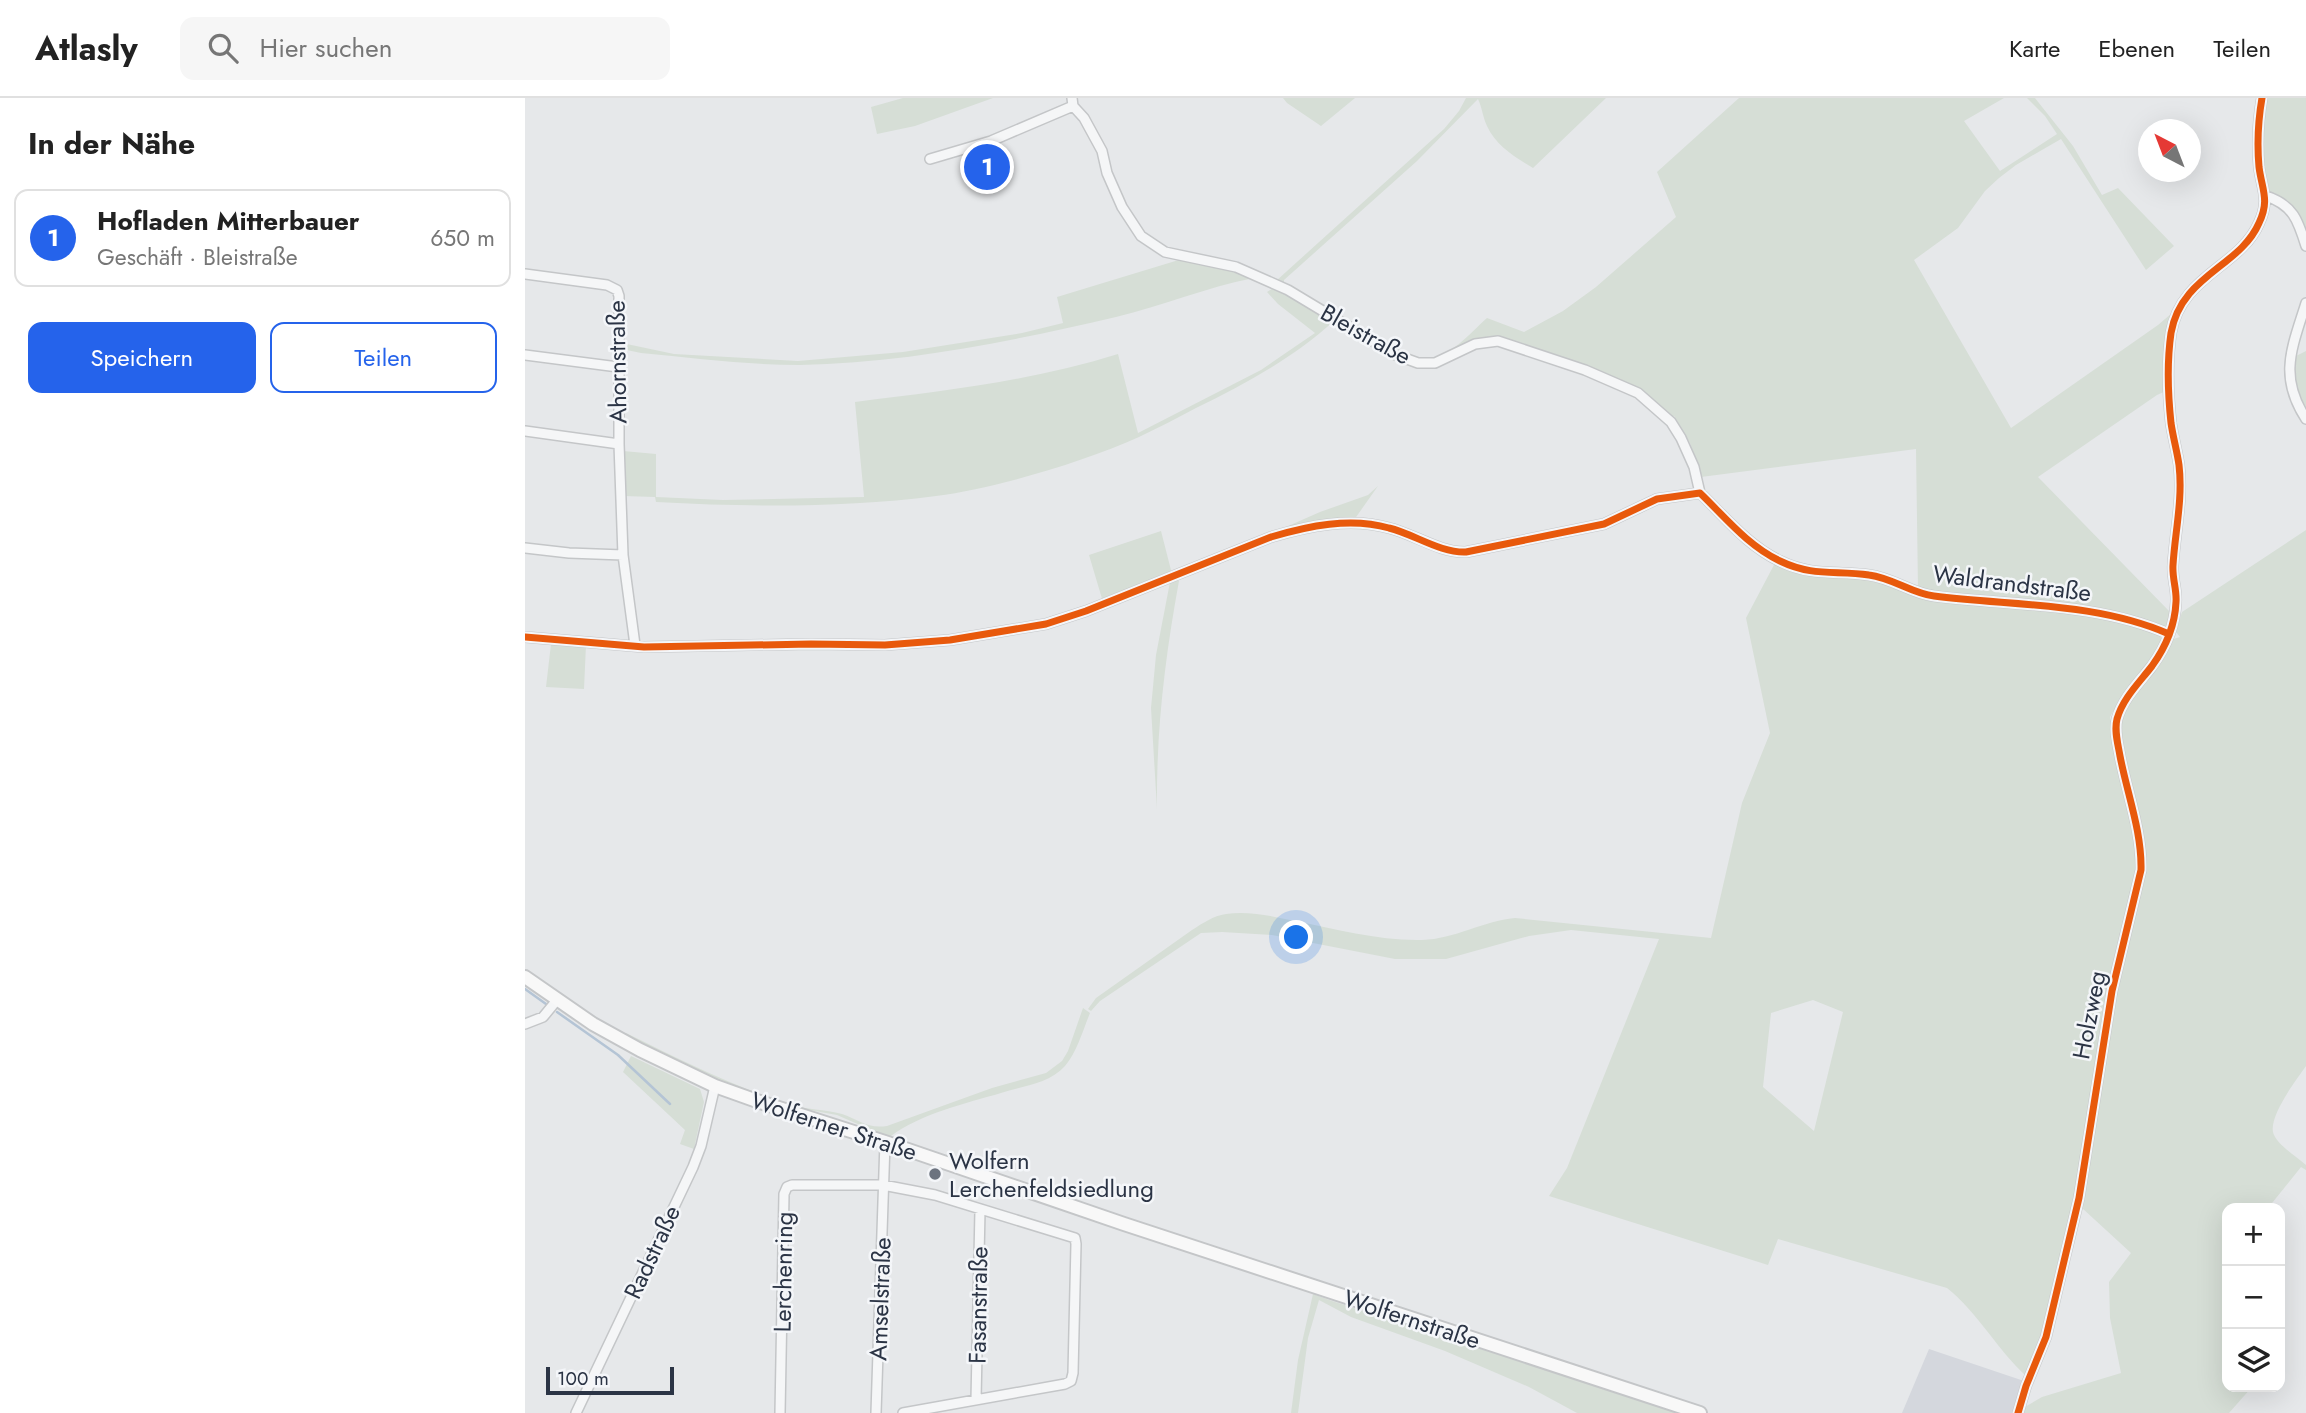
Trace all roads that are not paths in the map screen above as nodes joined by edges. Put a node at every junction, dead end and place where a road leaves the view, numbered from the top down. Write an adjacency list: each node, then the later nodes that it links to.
1 (2262, 98): 4 (street)
2 (1072, 102): 3 (street); 13 (street, Bleistraße)
3 (930, 159)
4 (2266, 196): 5 (street); 16 (street, Holzweg)
5 (2306, 246)
6 (525, 274): 9 (street, Ahornstraße)
7 (2306, 303): 10 (street)
8 (525, 355): 9 (street)
9 (618, 367): 12 (street, Ahornstraße)
10 (2306, 419)
11 (525, 431): 12 (street)
12 (619, 444): 15 (street, Ahornstraße)
13 (1700, 493): 16 (street, Waldrandstraße); 18 (street)
14 (525, 548): 15 (street)
15 (623, 555): 18 (street, Ahornstraße)
16 (2169, 634): 33 (street, Holzweg)
17 (525, 637): 18 (street)
18 (635, 645)
19 (525, 977): 20 (main road, Wolferner Straße)
20 (557, 1000): 21 (street); 22 (main road, Wolferner Straße)
21 (525, 1024)
22 (715, 1086): 23 (main road, Wolferner Straße); 28 (street, Radstraße)
23 (885, 1142): 24 (street); 26 (main road, Wolferner Straße)
24 (883, 1185): 25 (street, Lerchenring); 29 (street, Lerchenring); 30 (street, Amselstraße)
25 (980, 1210): 27 (street, Fasanstraße); 27 (street, Lerchenring)
26 (1124, 1224): 32 (main road, Wolfernstraße)
27 (976, 1400): 31 (street, Lerchenring)
28 (576, 1413)
29 (780, 1413)
30 (876, 1413)
31 (903, 1413)
32 (1700, 1413)
33 (2018, 1413)

